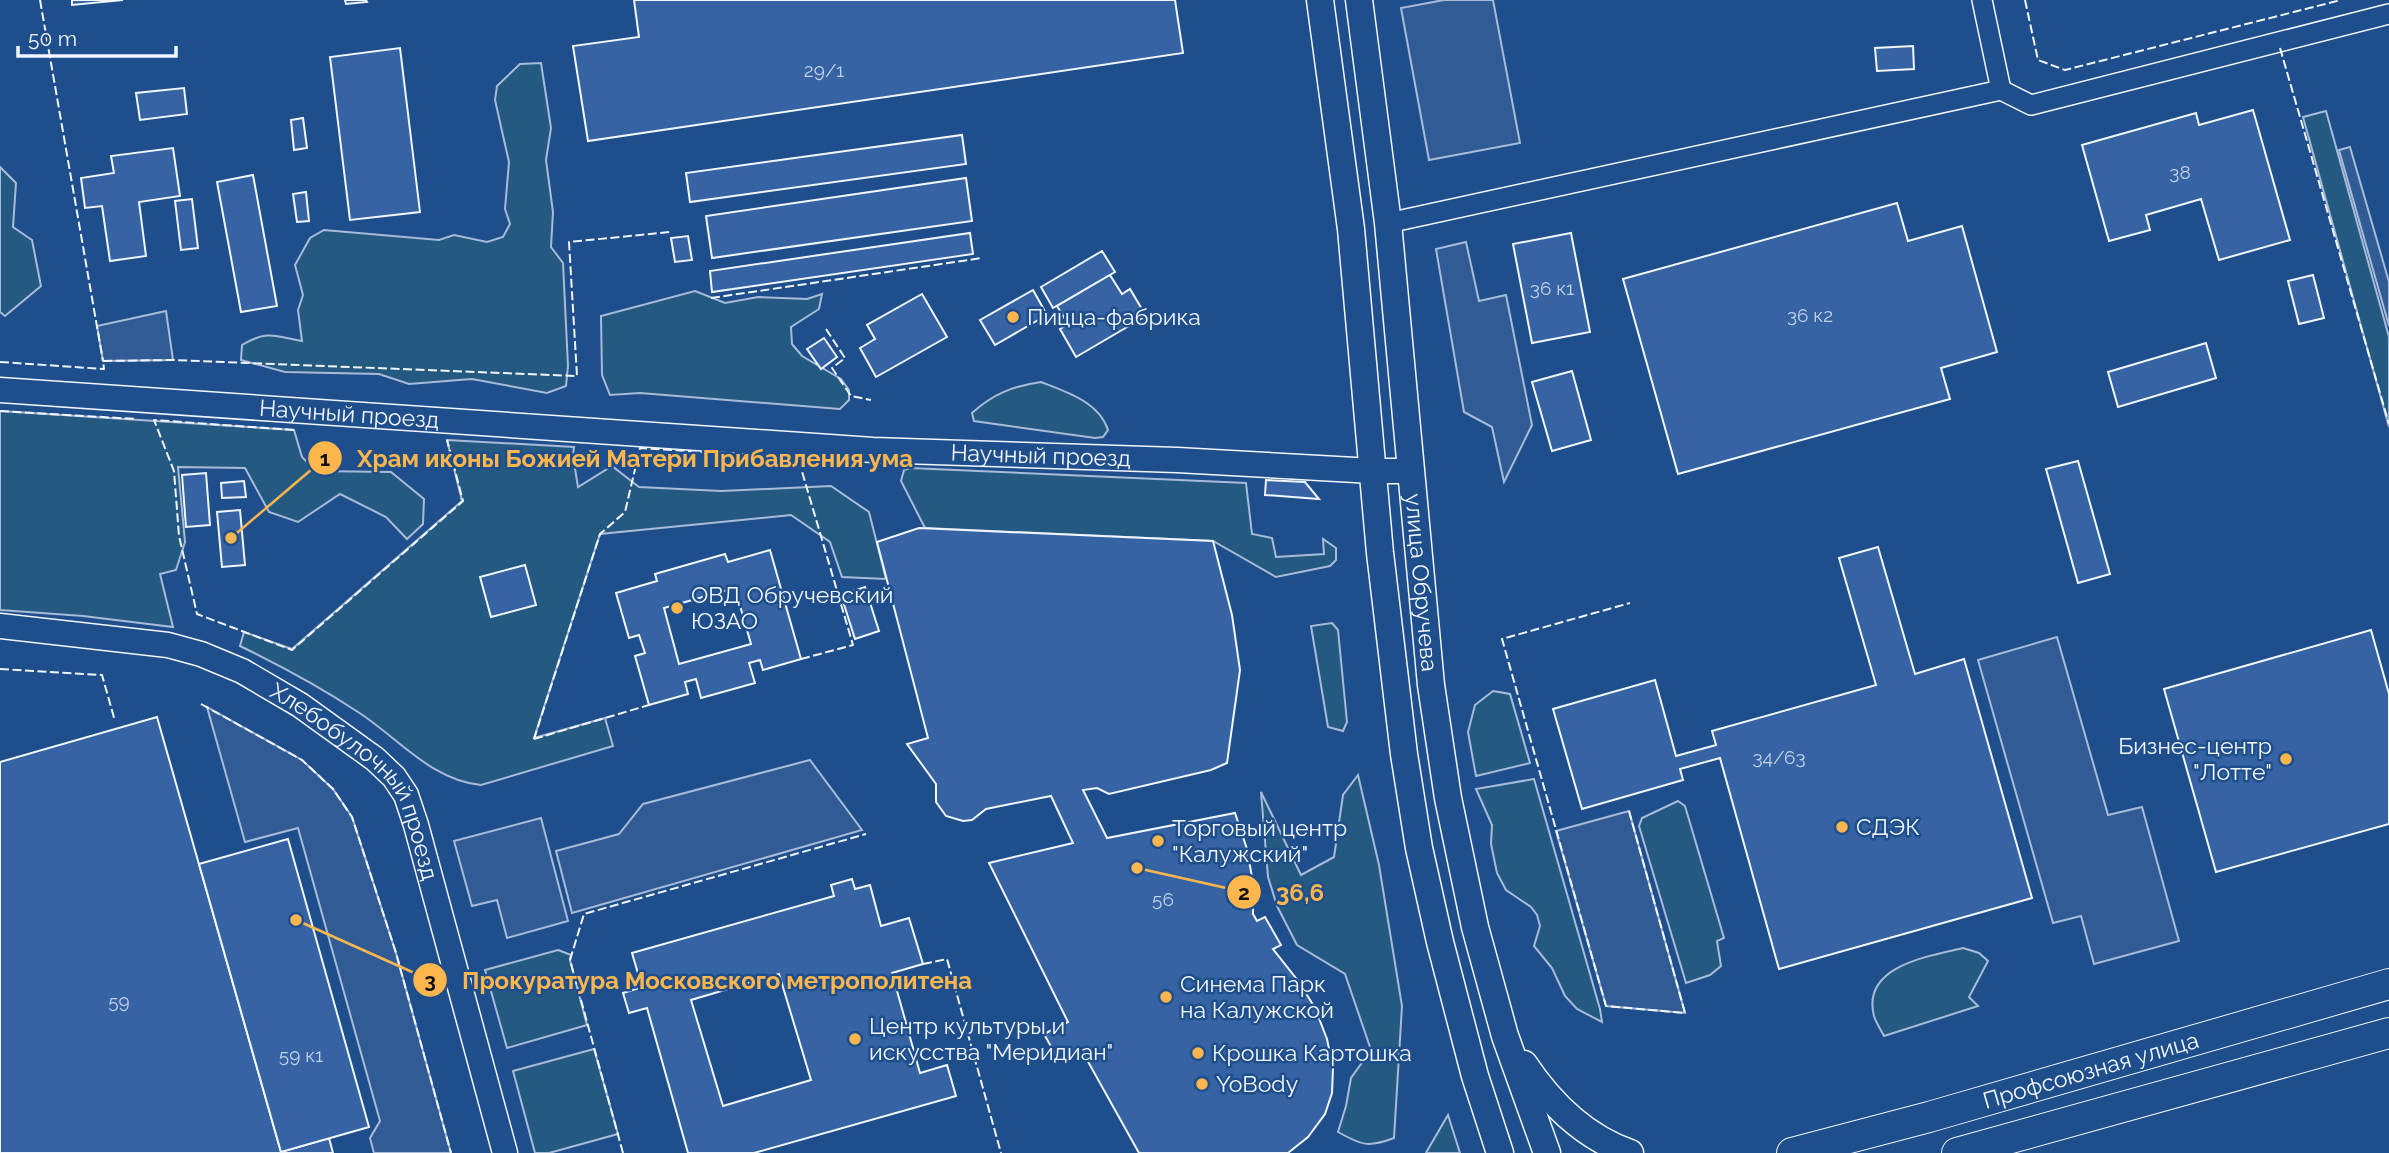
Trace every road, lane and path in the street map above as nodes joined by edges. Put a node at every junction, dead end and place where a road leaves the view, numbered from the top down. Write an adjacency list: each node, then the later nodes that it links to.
1 (1320, 0): 8 (main road, улица Обручева)
2 (1359, 0): 6 (main road, улица Обручева)
3 (1982, 0): 5 (street)
4 (2389, 14): 5 (street)
5 (2001, 90): 6 (street)
6 (1388, 223): 9 (main road, улица Обручева)
7 (0, 390): 8 (street, Научный проезд)
8 (1373, 471): 9 (street, Научный проезд); 14 (main road, улица Обручева)
9 (1411, 471): 13 (main road, улица Обручева)
10 (0, 626): 15 (street, Хлебобулочный проезд)
11 (2389, 985): 18 (main road, Профсоюзная улица)
12 (2389, 1033): 19 (main road, Профсоюзная улица)
13 (1505, 1037): 16 (main road, улица Обручева); 17 (main road)
14 (1496, 1148)
15 (505, 1153)
16 (1547, 1153)
17 (1630, 1153)
18 (1792, 1153)
19 (1957, 1153)

